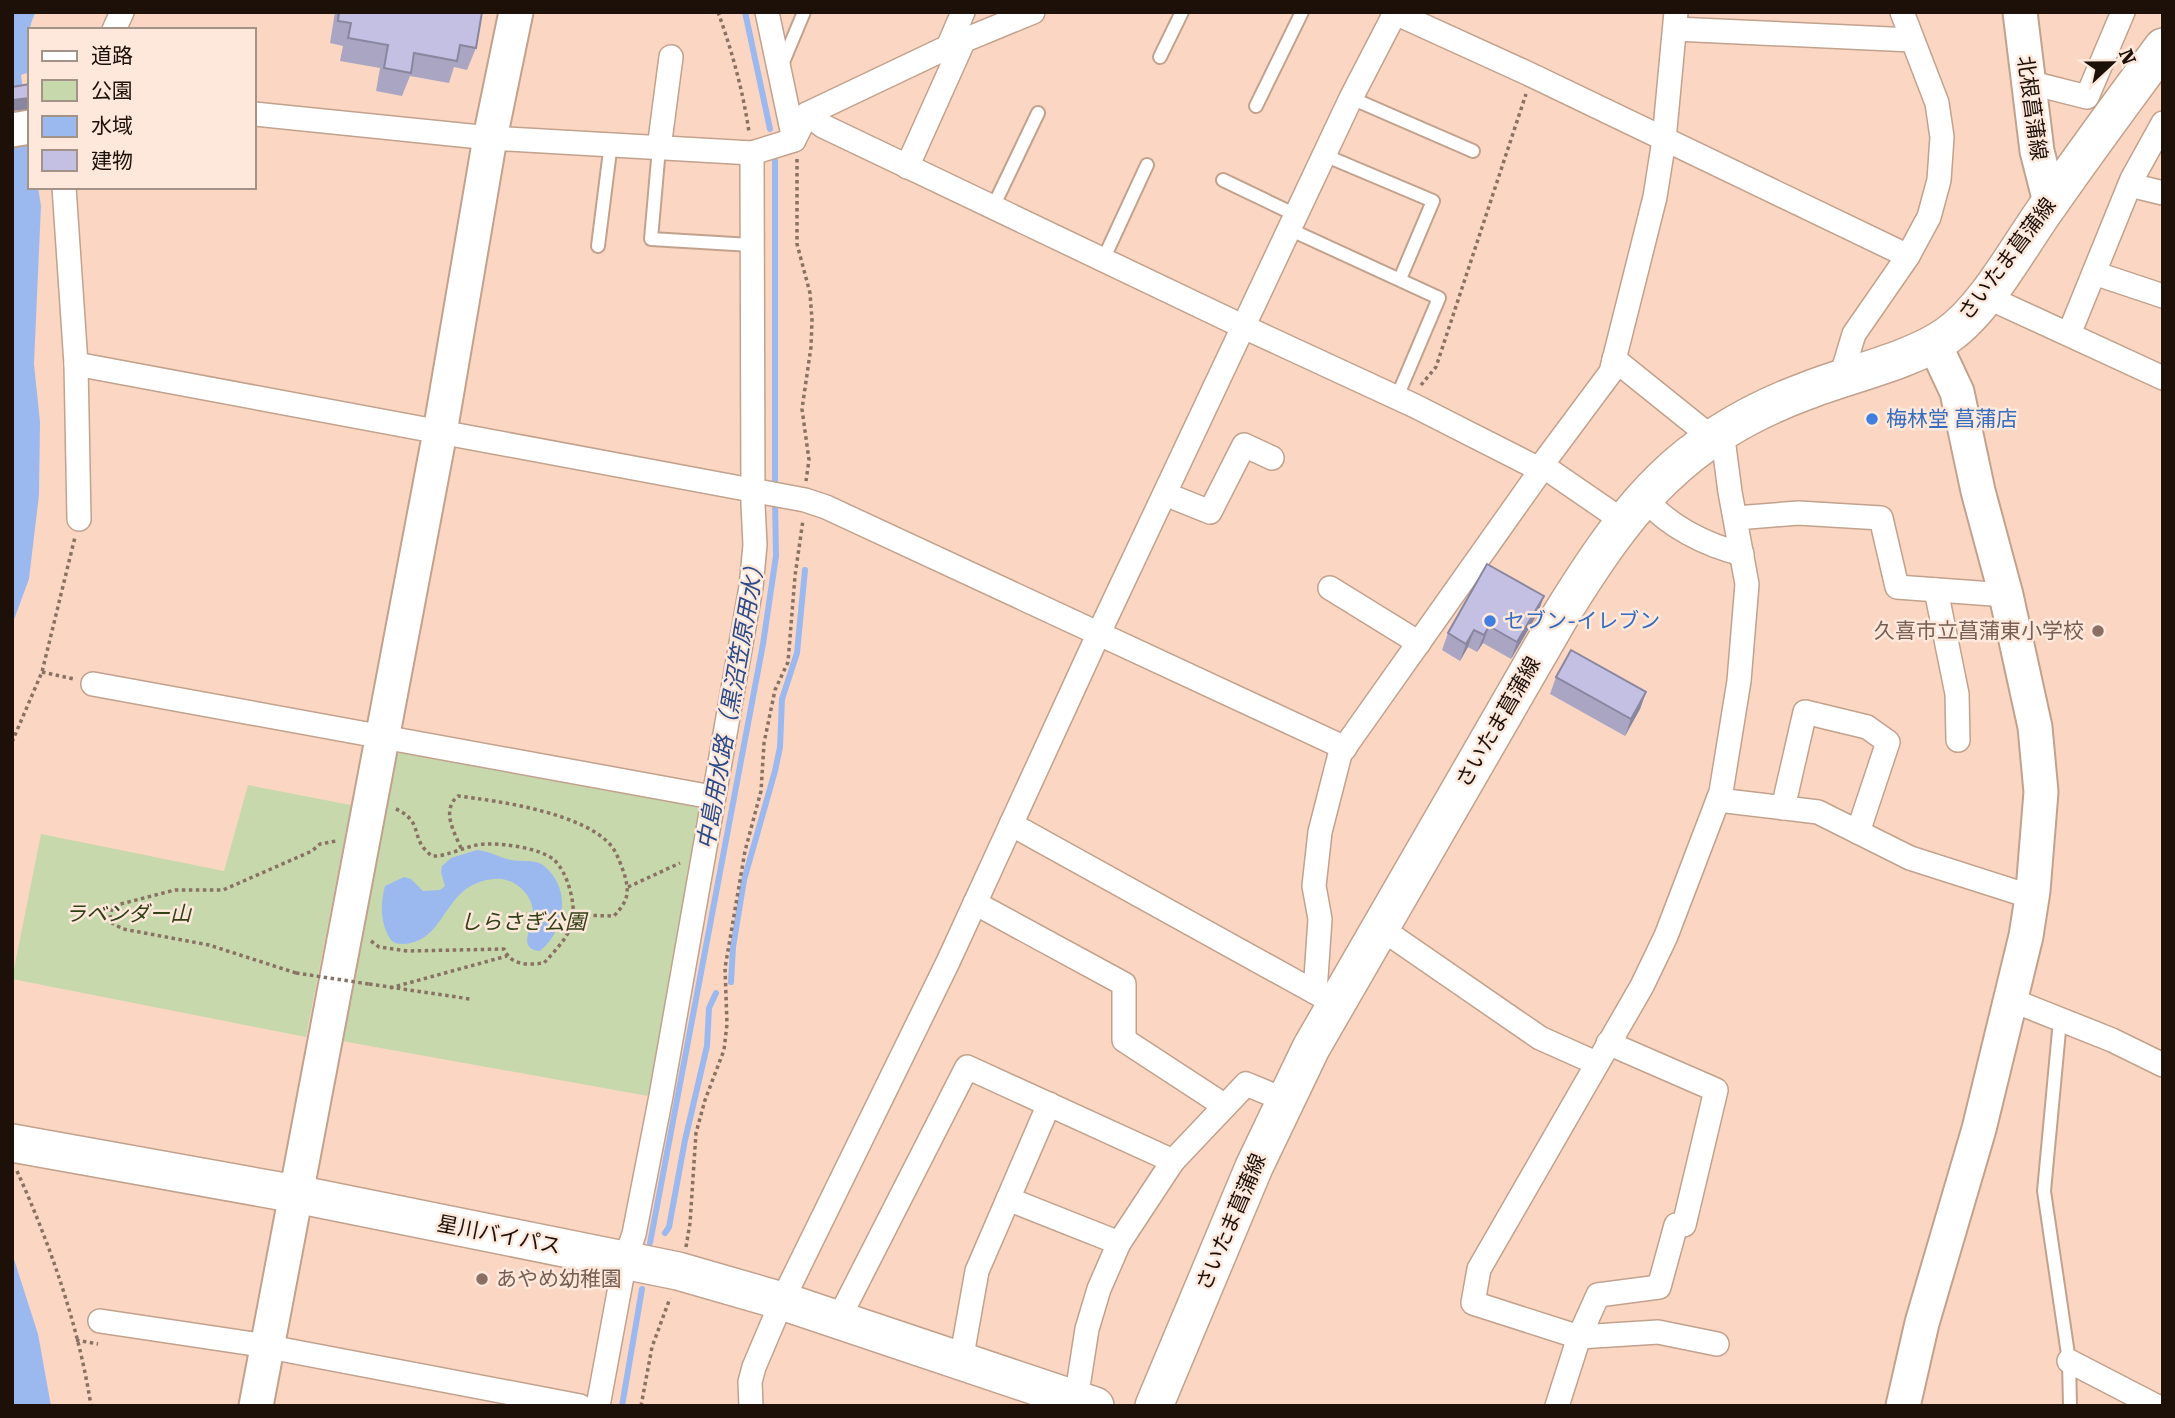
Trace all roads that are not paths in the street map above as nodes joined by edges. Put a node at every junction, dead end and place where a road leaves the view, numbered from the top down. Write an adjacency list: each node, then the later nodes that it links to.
1 (122, 12): 14 (street)
2 (516, 12): 28 (street)
3 (767, 12): 20 (street)
4 (804, 12): 20 (lane)
5 (963, 12): 16 (street)
6 (1033, 12): 16 (street)
7 (1182, 12): 19 (lane)
8 (1303, 12): 23 (lane)
9 (1902, 12): 15 (street)
10 (2020, 12): 21 (street, 北根菖蒲線)
11 (2123, 12): 21 (street)
12 (1394, 13): 22 (street); 29 (street)
13 (1675, 21): 15 (street); 29 (street)
14 (115, 28)
15 (1912, 40): 47 (street)
16 (956, 44): 26 (street); 37 (street)
17 (2163, 47): 42 (main road, さいたま菖蒲線)
18 (671, 57): 32 (street)
19 (1160, 57)
20 (779, 74): 30 (street)
21 (2028, 82): 42 (street, 北根菖蒲線)
22 (1351, 98): 34 (lane); 35 (street)
23 (1256, 106)
24 (1038, 113): 43 (lane)
25 (256, 114): 28 (street)
26 (807, 114): 30 (street); 37 (street)
27 (2162, 128): 39 (street)
28 (490, 138): 31 (street); 61 (street)
29 (1664, 140): 47 (street); 56 (street)
30 (790, 141): 33 (street)
31 (611, 143): 32 (street); 46 (lane)
32 (659, 148): 33 (street); 45 (lane)
33 (756, 151): 45 (street)
34 (1473, 152)
35 (1324, 155): 44 (street); 50 (lane)
36 (1147, 165): 48 (lane)
37 (907, 167): 43 (street)
38 (1223, 180): 44 (lane)
39 (2130, 185): 41 (street); 49 (street)
40 (64, 189): 57 (street)
41 (2163, 193)
42 (2050, 202): 51 (main road, さいたま菖蒲線)
43 (993, 207): 48 (street)
44 (1293, 222): 50 (lane); 53 (street)
45 (751, 245): 65 (street)
46 (598, 246)
47 (1908, 256): 58 (street)
48 (1102, 260): 53 (street)
49 (2094, 273): 52 (street); 54 (street)
50 (1399, 279): 60 (lane)
51 (1985, 296): 54 (street); 55 (main road, さいたま菖蒲線)
52 (2163, 296)
53 (1244, 327): 60 (street); 66 (street)
54 (2069, 334): 59 (street)
55 (1934, 343): 58 (main road, さいたま菖蒲線); 73 (street)
56 (1614, 359): 62 (street); 64 (street)
57 (76, 364): 61 (street); 69 (street)
58 (1841, 377): 62 (main road, さいたま菖蒲線)
59 (2163, 378)
60 (1397, 396): 64 (street)
61 (440, 432): 65 (street); 77 (street)
62 (1716, 434): 67 (main road, さいたま菖蒲線); 68 (street)
63 (1272, 458): 66 (street)
64 (1542, 468): 67 (street); 75 (street)
65 (758, 490): 74 (street); 80 (street)
66 (1165, 494): 74 (street)
67 (1633, 509): 70 (street); 87 (main road, さいたま菖蒲線)
68 (1736, 518): 70 (street); 72 (street)
69 (79, 519)
70 (1742, 554): 81 (street)
71 (1330, 589): 75 (street)
72 (1936, 590): 73 (street); 78 (street)
73 (2006, 595): 85 (street)
74 (1098, 635): 79 (street); 83 (street)
75 (1419, 643): 79 (street)
76 (93, 684): 77 (street)
77 (383, 736): 80 (street); 98 (street)
78 (1958, 740)
79 (1345, 748): 88 (street)
80 (712, 797): 101 (street)
81 (1718, 800): 82 (street); 91 (street)
82 (1783, 808): 84 (street); 84 (street)
83 (1011, 824): 86 (street); 88 (street)
84 (1858, 832): 85 (street)
85 (2032, 897): 89 (street)
86 (975, 903): 95 (street); 102 (street)
87 (1379, 927): 88 (main road, さいたま菖蒲線); 91 (street)
88 (1325, 998): 93 (main road, さいたま菖蒲線)
89 (2009, 999): 90 (street); 117 (street)
90 (2060, 1020): 92 (street); 108 (lane)
91 (1602, 1053): 105 (street); 105 (street)
92 (2163, 1065)
93 (1285, 1100): 95 (street); 115 (main road, さいたま菖蒲線)
94 (1049, 1104): 97 (street); 99 (street); 104 (street)
95 (1225, 1105): 97 (street)
96 (15, 1157): 98 (main road, 星川バイパス)
97 (1172, 1161): 100 (street)
98 (296, 1194): 101 (main road, 星川バイパス); 107 (street)
99 (1008, 1199): 100 (street); 109 (street)
100 (1119, 1243): 110 (street)
101 (625, 1260): 102 (main road, 星川バイパス); 113 (street)
102 (782, 1301): 104 (main road, 星川バイパス); 114 (street)
103 (100, 1321): 107 (street)
104 (838, 1321): 109 (main road, 星川バイパス)
105 (1579, 1337): 106 (street); 116 (street)
106 (1717, 1344)
107 (268, 1347): 111 (street); 112 (street)
108 (2068, 1360): 118 (lane); 119 (street)
109 (961, 1361): 110 (main road, 星川バイパス)
110 (1083, 1404)
111 (256, 1406)
112 (580, 1406)
113 (598, 1406)
114 (751, 1406)
115 (1154, 1406)
116 (1557, 1406)
117 (1903, 1406)
118 (2070, 1406)
119 (2156, 1406)

